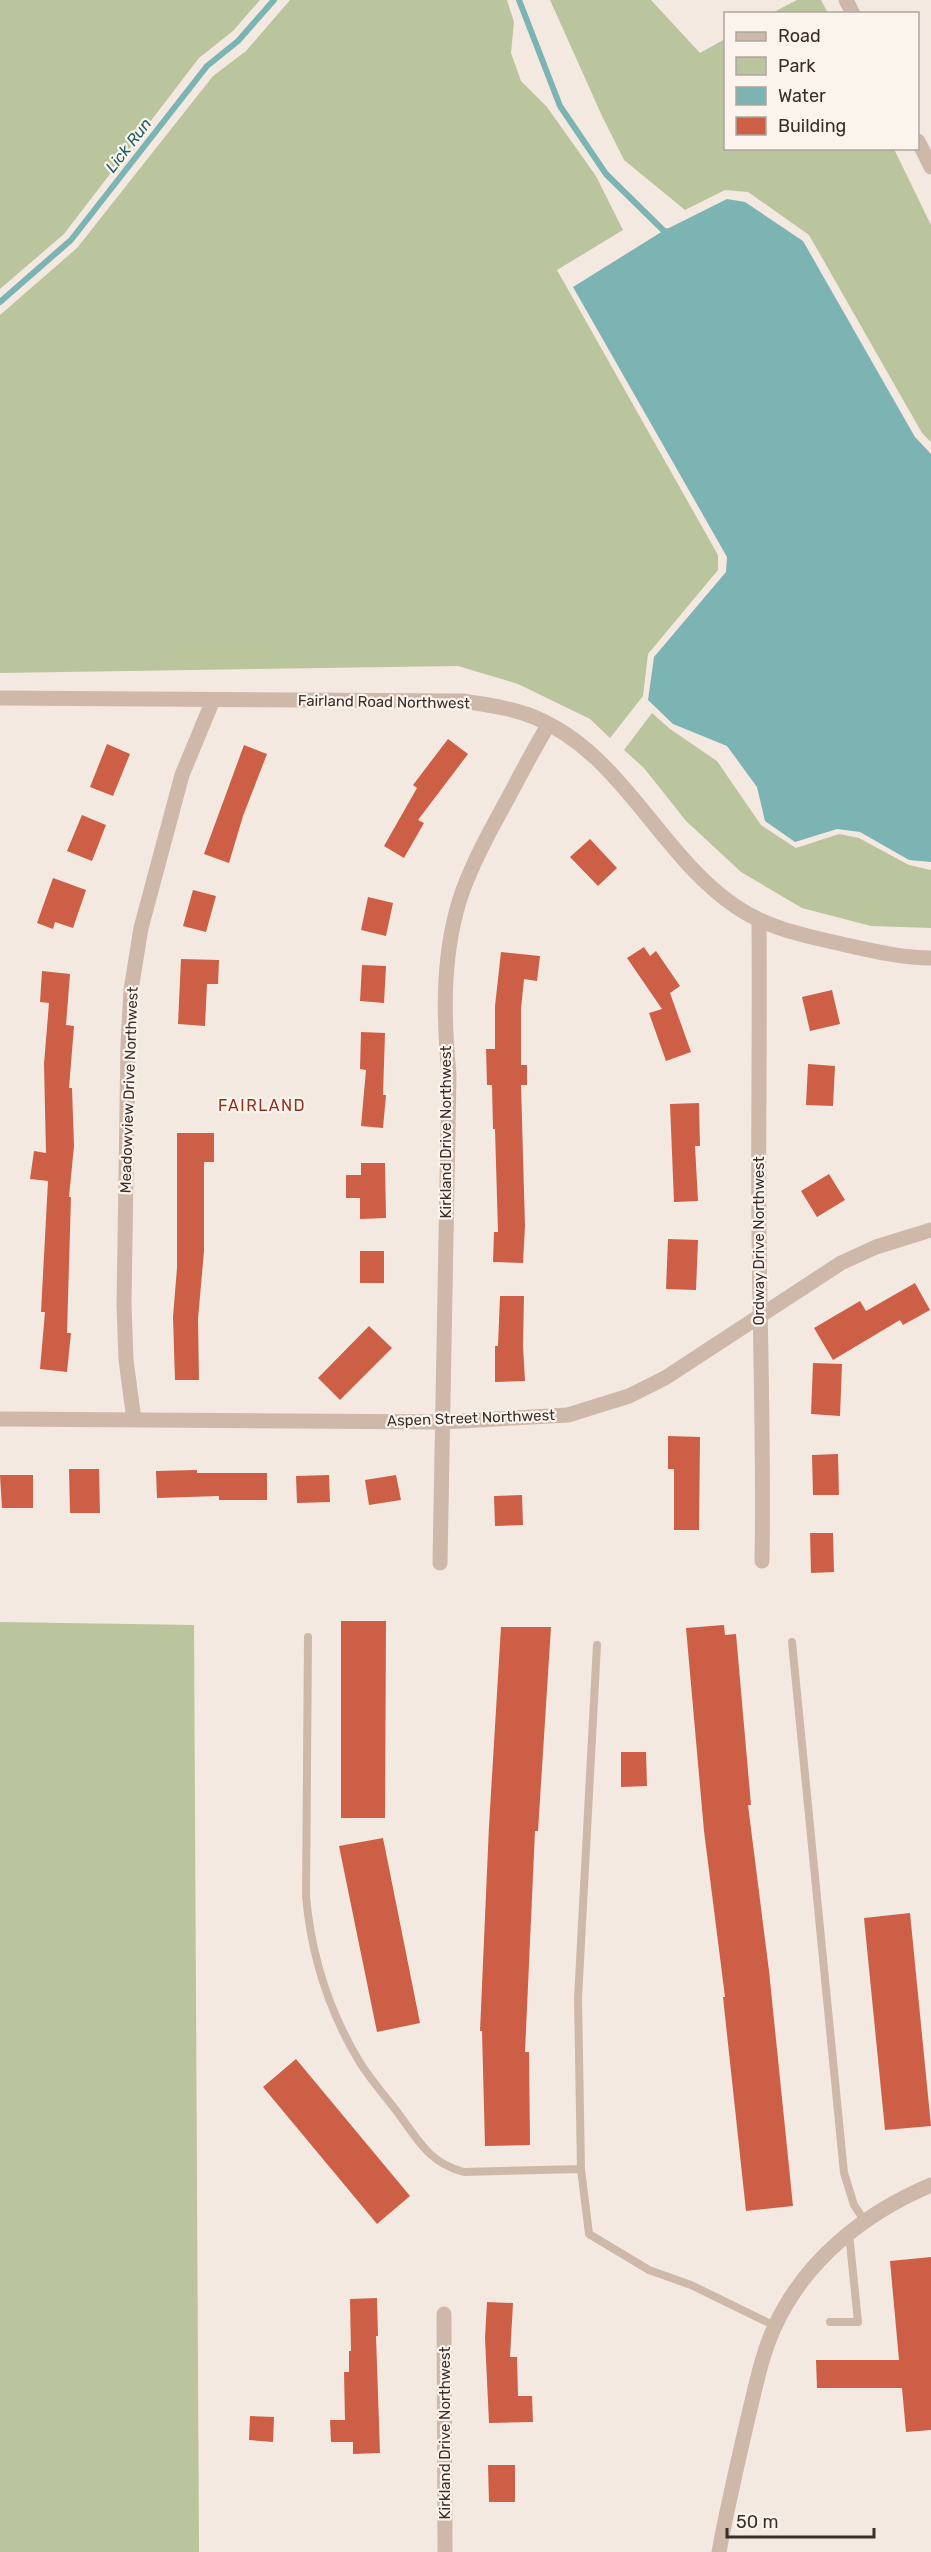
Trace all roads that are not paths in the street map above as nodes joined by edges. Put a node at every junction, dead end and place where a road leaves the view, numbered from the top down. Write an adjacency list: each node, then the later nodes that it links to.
1 (923, 144): 2 (street)
2 (931, 167)
3 (0, 698): 4 (street, Fairland Road Northwest)
4 (213, 700): 5 (street, Fairland Road Northwest); 11 (street, Meadowview Drive Northwest)
5 (549, 724): 6 (street, Fairland Road Northwest); 12 (street, Kirkland Drive Northwest)
6 (759, 921): 7 (street, Fairland Road Northwest); 9 (street, Ordway Drive Northwest)
7 (931, 958)
8 (931, 1230): 9 (street, Aspen Street Northwest)
9 (760, 1316): 12 (street, Aspen Street Northwest); 13 (street, Ordway Drive Northwest)
10 (0, 1419): 11 (street, Aspen Street Northwest)
11 (134, 1420): 12 (street, Aspen Street Northwest)
12 (444, 1422): 14 (street, Kirkland Drive Northwest)
13 (762, 1561)
14 (440, 1563)
15 (308, 1637): 18 (lane)
16 (792, 1642): 20 (lane)
17 (597, 1645): 18 (lane)
18 (581, 2169): 24 (lane)
19 (931, 2185): 20 (street)
20 (864, 2220): 21 (street)
21 (849, 2232): 23 (lane); 24 (street)
22 (444, 2314): 25 (street, Kirkland Drive Northwest)
23 (830, 2322)
24 (775, 2326): 26 (street)
25 (445, 2552)
26 (719, 2552)

